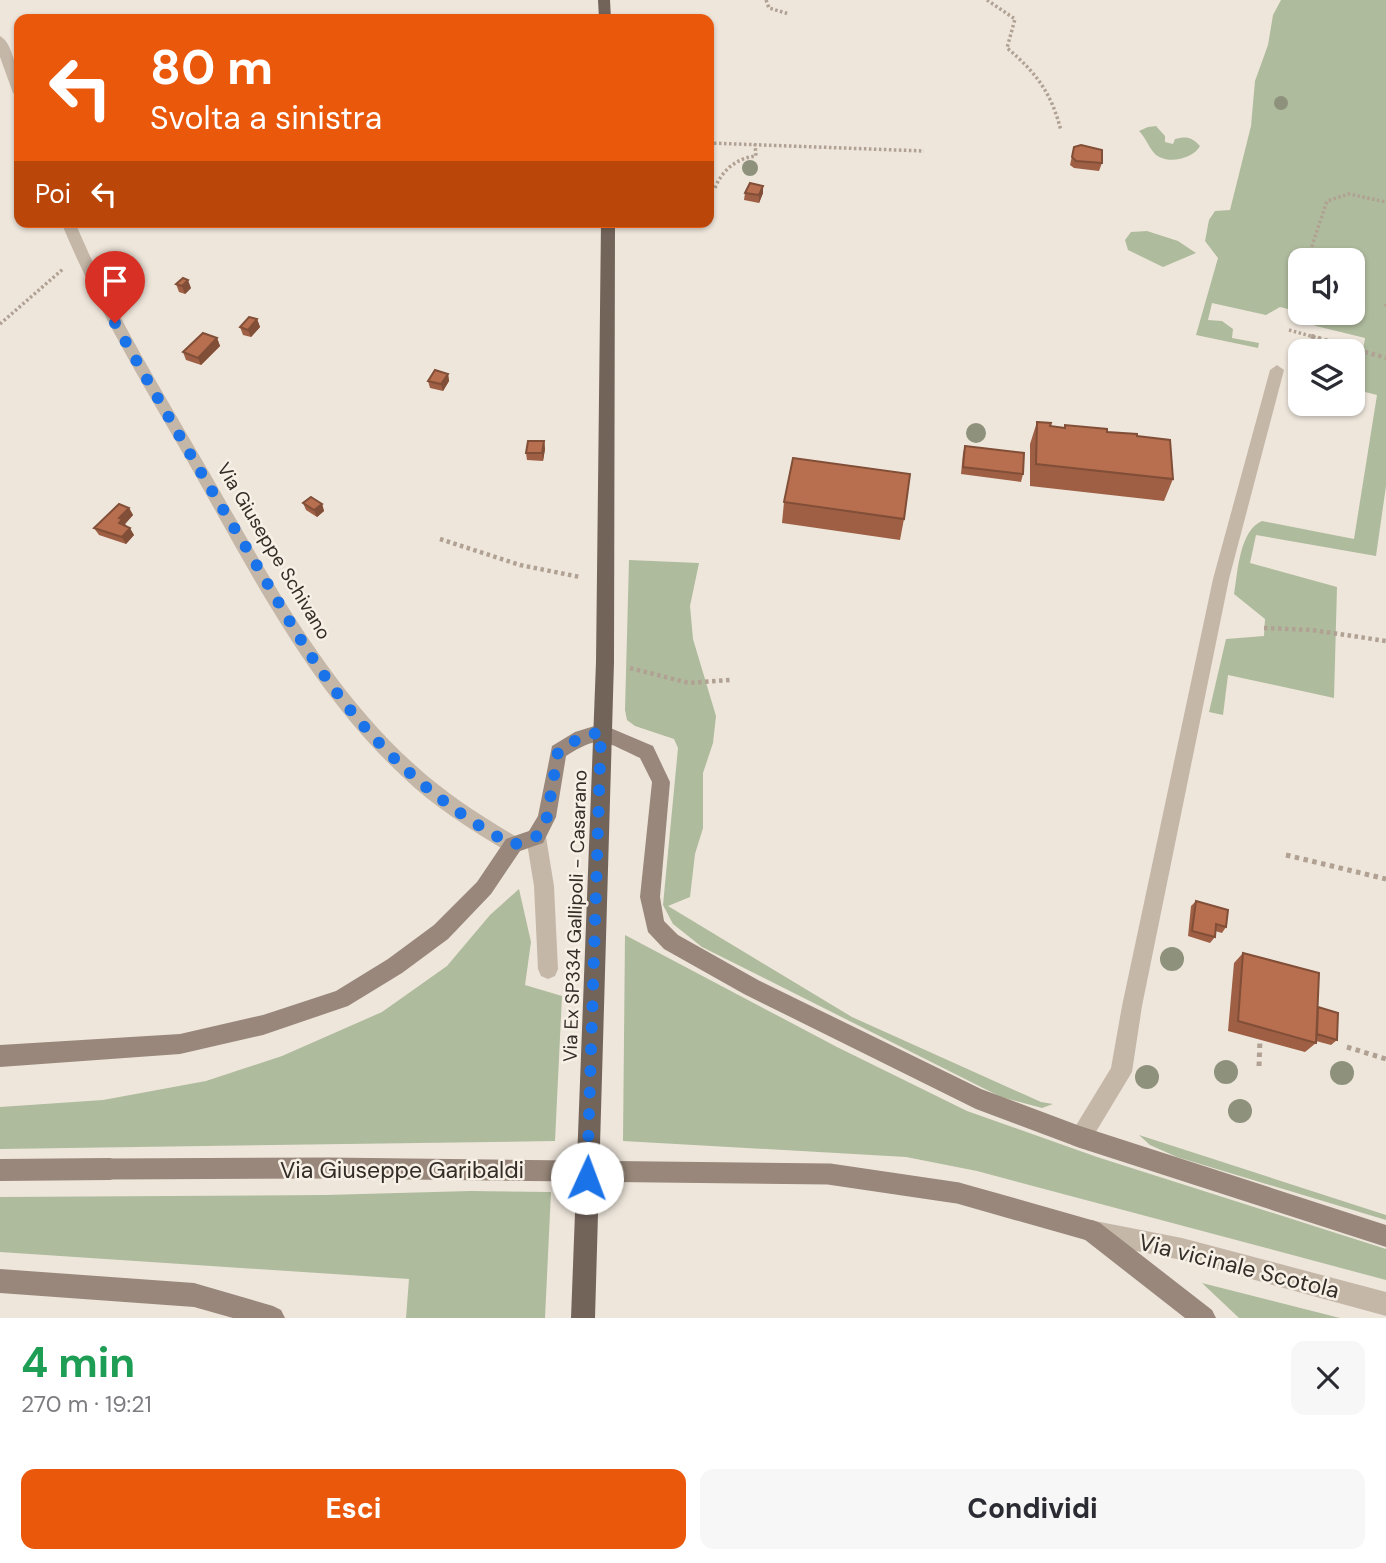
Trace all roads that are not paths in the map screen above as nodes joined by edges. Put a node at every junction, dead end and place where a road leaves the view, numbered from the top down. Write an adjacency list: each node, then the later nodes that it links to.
1 (0, 40): 2 (street)
2 (14, 79)
3 (70, 228): 8 (street, Via Giuseppe Schivano)
4 (608, 228): 6 (main road, Via Ex SP334 Gallipoli - Casarano)
5 (1277, 370): 11 (street)
6 (601, 732): 7 (main road); 11 (main road); 18 (main road, Via Ex SP334 Gallipoli - Casarano)
7 (536, 837): 8 (main road); 9 (street)
8 (513, 845): 10 (main road)
9 (548, 969)
10 (0, 1056)
11 (1080, 1137): 14 (main road)
12 (0, 1170): 13 (main road, Via Giuseppe Garibaldi, bridge)
13 (1092, 1231): 16 (street, Via vicinale Scotola); 19 (main road)
14 (1386, 1236)
15 (0, 1280): 17 (main road)
16 (1386, 1304)
17 (273, 1318)
18 (583, 1318)
19 (1204, 1318)

